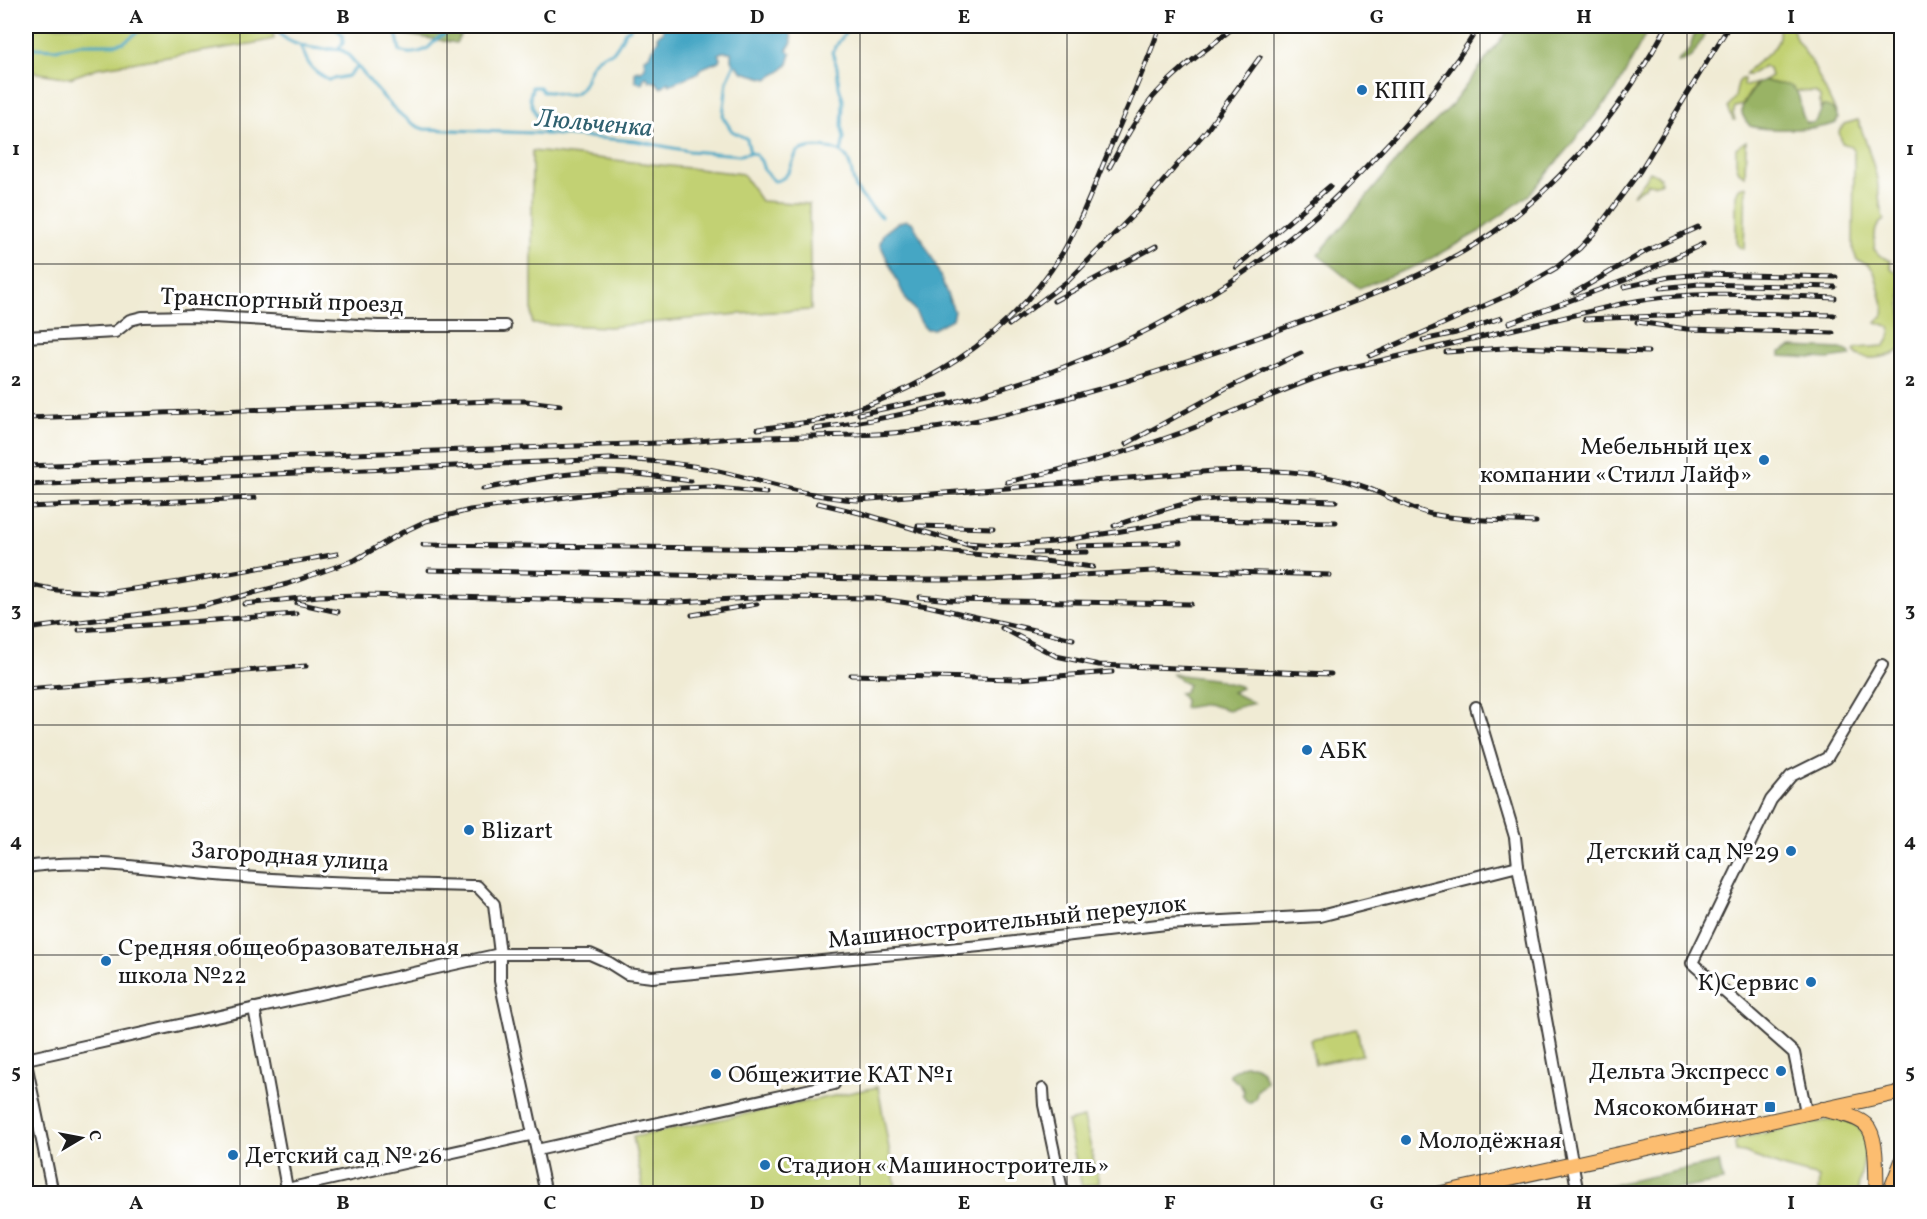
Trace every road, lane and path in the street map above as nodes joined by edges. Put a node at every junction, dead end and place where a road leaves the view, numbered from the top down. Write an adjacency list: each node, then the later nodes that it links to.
1 (505, 326): 2 (street, Транспортный проезд)
2 (26, 337)
3 (1882, 665): 13 (street)
4 (1476, 707): 5 (street)
5 (1518, 866): 7 (street, Машиностроительный переулок); 17 (street)
6 (26, 867): 7 (street, Загородная улица)
7 (500, 954): 8 (street, Машиностроительный переулок); 14 (street, Загородная улица)
8 (254, 1008): 9 (street, Машиностроительный переулок); 18 (street)
9 (26, 1061): 19 (street)
10 (834, 1084): 15 (street)
11 (1043, 1089): 21 (street)
12 (1902, 1092): 13 (main road)
13 (1813, 1110): 17 (main road); 24 (main road)
14 (534, 1134): 15 (street, Загородная улица); 18 (street)
15 (537, 1150): 20 (street, Загородная улица)
16 (1902, 1161): 25 (main road)
17 (1572, 1163): 22 (main road); 23 (street)
18 (287, 1191)
19 (53, 1194)
20 (546, 1194)
21 (1063, 1194)
22 (1437, 1194)
23 (1578, 1194)
24 (1877, 1194)
25 (1889, 1194)

